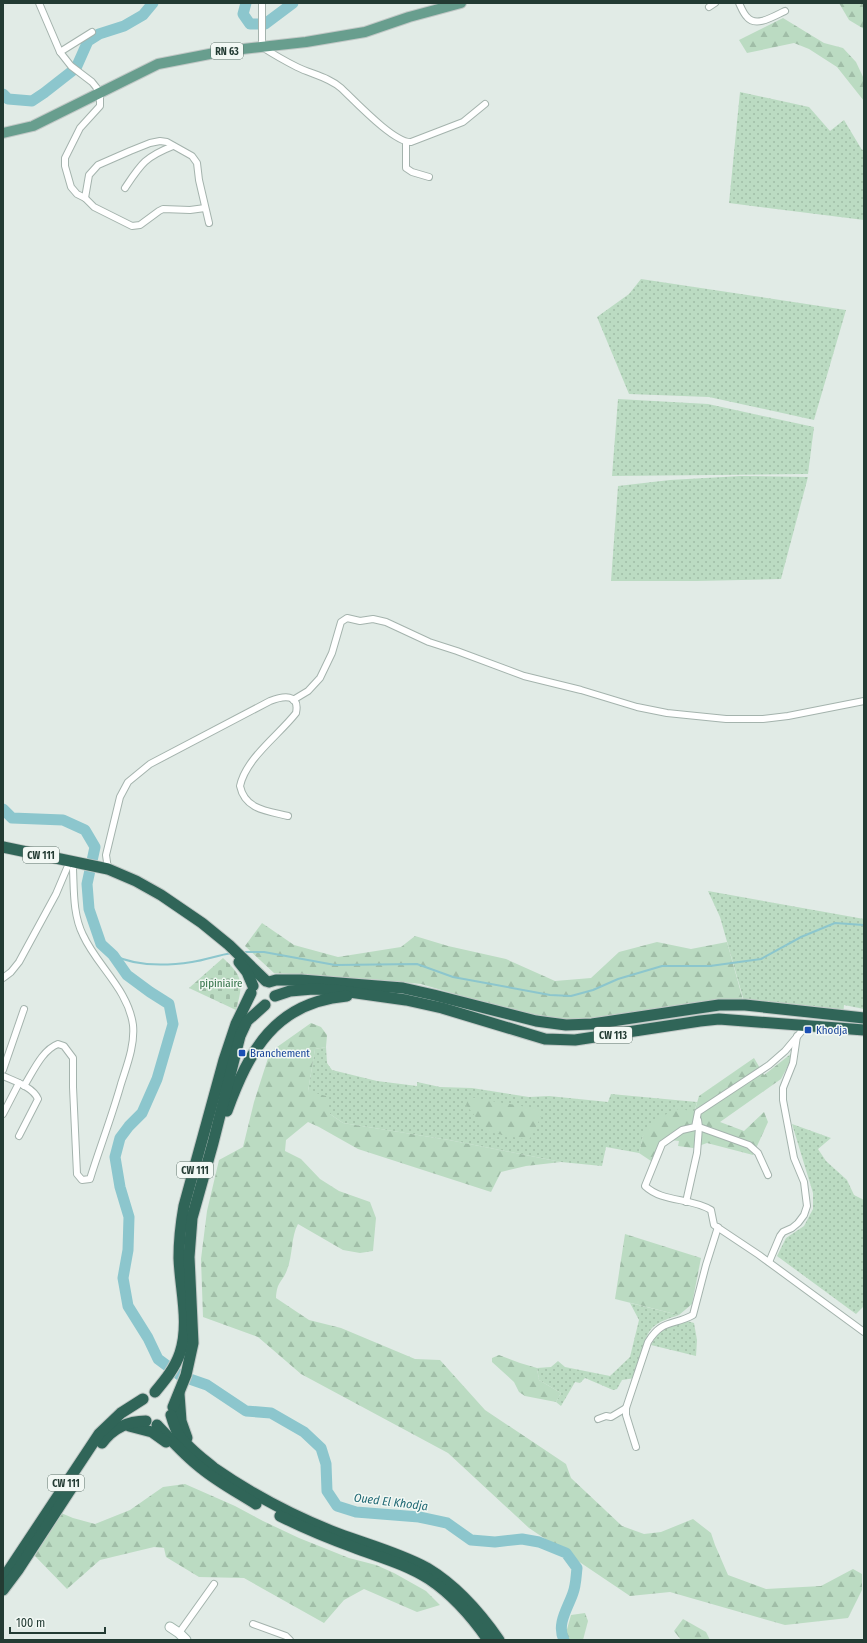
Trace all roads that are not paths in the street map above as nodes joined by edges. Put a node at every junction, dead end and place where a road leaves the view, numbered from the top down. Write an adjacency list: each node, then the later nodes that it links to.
1 (39, 3): 10 (street)
2 (262, 3): 9 (street)
3 (461, 3): 9 (main road, RN 63)
4 (716, 3): 6 (street)
5 (739, 3): 7 (street)
6 (709, 7)
7 (784, 11)
8 (92, 32): 10 (street)
9 (262, 47): 11 (main road, RN 63); 14 (street)
10 (60, 52): 11 (street)
11 (100, 93): 13 (main road, RN 63); 18 (street)
12 (485, 104): 14 (street)
13 (3, 133)
14 (406, 142): 16 (street)
15 (173, 146): 17 (street); 18 (street); 19 (street)
16 (429, 177)
17 (124, 188)
18 (85, 198): 19 (street)
19 (204, 208): 20 (street)
20 (209, 223)
21 (294, 700): 22 (street); 23 (street); 27 (street)
22 (864, 701)
23 (288, 816)
24 (3, 847): 26 (highway, CW 111)
25 (3, 854): 26 (highway, CW 111)
26 (75, 868): 27 (highway, CW 111); 29 (street); 42 (street)
27 (102, 870): 28 (highway, CW 111)
28 (240, 958): 30 (highway, CW 111); 31 (highway)
29 (3, 978)
30 (267, 981): 31 (highway); 33 (highway); 36 (highway)
31 (252, 989): 34 (highway); 54 (highway, CW 111)
32 (366, 994): 33 (highway); 37 (highway, CW 113); 47 (highway)
33 (275, 996): 34 (highway)
34 (265, 1005): 47 (highway)
35 (24, 1009): 40 (street)
36 (864, 1018)
37 (806, 1026): 38 (highway, CW 113); 39 (street)
38 (864, 1030)
39 (798, 1034): 43 (street); 51 (street)
40 (3, 1070)
41 (3, 1076): 42 (street)
42 (22, 1085): 44 (street); 46 (street)
43 (698, 1112): 45 (street); 49 (street)
44 (3, 1114)
45 (699, 1127): 48 (street); 49 (street)
46 (19, 1136)
47 (213, 1143): 53 (highway)
48 (768, 1175)
49 (686, 1202): 50 (street)
50 (718, 1227): 51 (street); 56 (street)
51 (769, 1262): 52 (street)
52 (864, 1332)
53 (181, 1388): 57 (highway); 62 (highway)
54 (155, 1392): 55 (highway); 57 (highway)
55 (143, 1399): 59 (highway); 63 (highway, CW 111)
56 (626, 1408): 58 (street); 61 (street)
57 (172, 1411): 59 (highway); 62 (highway)
58 (598, 1420)
59 (152, 1423): 60 (highway); 62 (highway)
60 (120, 1426): 62 (highway); 65 (highway)
61 (636, 1447)
62 (192, 1455): 71 (highway); 72 (highway)
63 (3, 1579)
64 (214, 1584): 68 (street)
65 (3, 1590)
66 (253, 1624): 70 (street)
67 (170, 1627): 68 (street)
68 (179, 1633): 69 (street)
69 (186, 1640)
70 (290, 1640)
71 (488, 1640)
72 (499, 1640)

